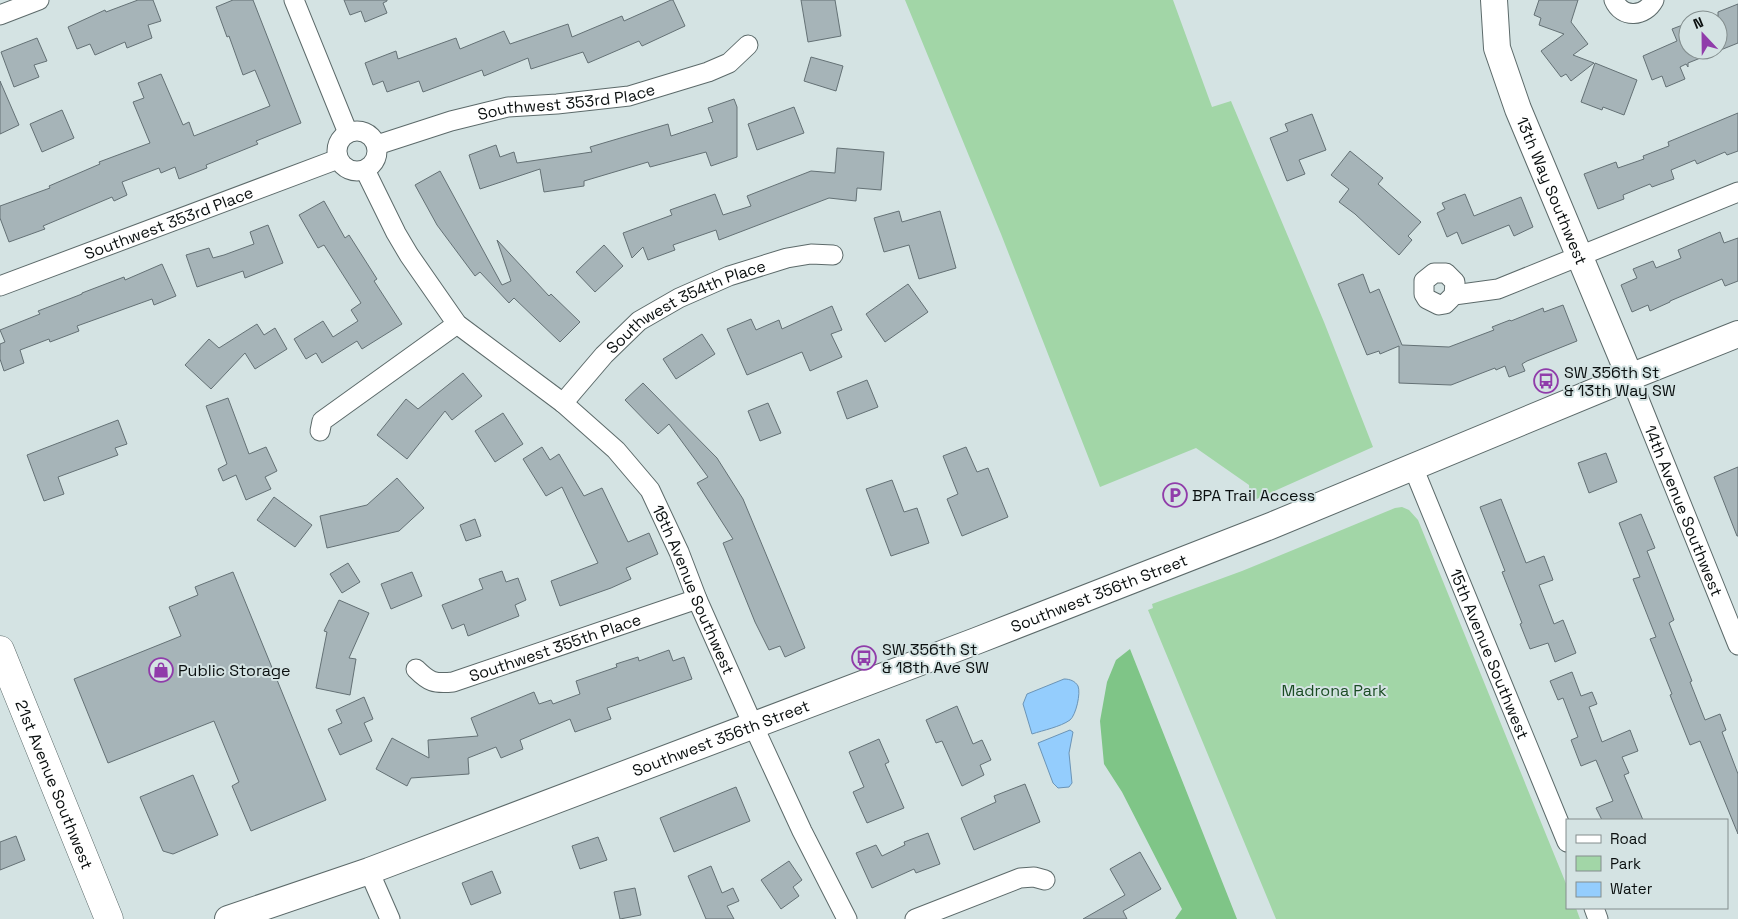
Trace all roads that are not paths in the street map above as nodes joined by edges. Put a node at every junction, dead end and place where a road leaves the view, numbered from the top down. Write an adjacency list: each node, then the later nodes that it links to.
1 (39, 0): 6 (street)
2 (294, 0): 8 (street)
3 (1494, 0): 14 (main road, 13th Way Southwest)
4 (1614, 0): 5 (street)
5 (1654, 0)
6 (0, 15)
7 (748, 45): 9 (street, Southwest 353rd Place)
8 (348, 133): 9 (street); 10 (street)
9 (377, 146): 11 (street)
10 (338, 159): 11 (street); 15 (street, Southwest 353rd Place)
11 (365, 170): 17 (street, 18th Avenue Southwest)
12 (1738, 192): 14 (street)
13 (833, 255): 20 (street, Southwest 354th Place)
14 (1580, 255): 16 (street); 19 (main road, 13th Way Southwest)
15 (0, 286)
16 (1454, 295)
17 (457, 324): 20 (street, 18th Avenue Southwest); 21 (street)
18 (1738, 334): 19 (main road, Southwest 356th Street)
19 (1630, 377): 22 (main road, Southwest 356th Street); 24 (street, 14th Avenue Southwest)
20 (563, 403): 23 (street, 18th Avenue Southwest)
21 (320, 431)
22 (1413, 467): 27 (main road, Southwest 356th Street); 28 (street, 15th Avenue Southwest)
23 (697, 599): 26 (street, Southwest 355th Place); 27 (street, 18th Avenue Southwest)
24 (1738, 644)
25 (0, 650): 29 (main road, 21st Avenue Southwest)
26 (416, 669)
27 (754, 726): 30 (main road, Southwest 356th Street); 36 (street, 18th Avenue Southwest)
28 (1566, 840)
29 (89, 870): 32 (main road); 33 (main road, 21st Avenue Southwest)
30 (369, 870): 34 (main road, Southwest 356th Street); 35 (street)
31 (1045, 880): 37 (street)
32 (86, 919)
33 (109, 919)
34 (228, 919)
35 (390, 919)
36 (847, 919)
37 (915, 919)

